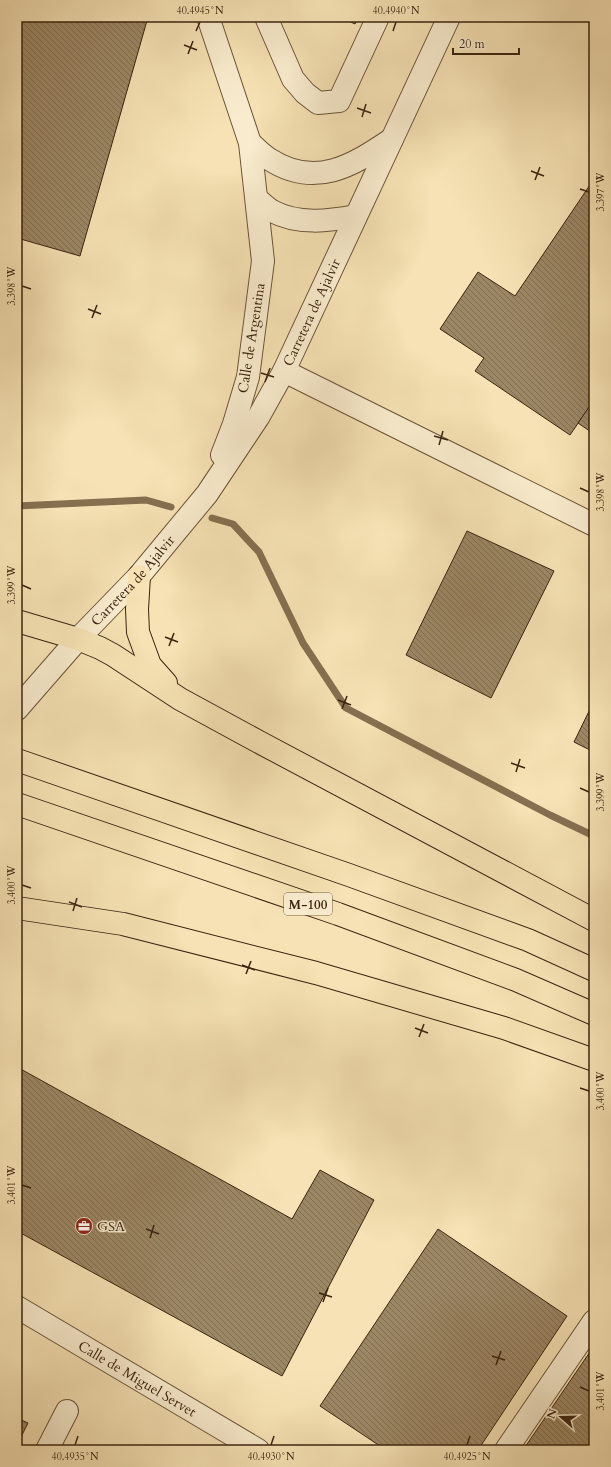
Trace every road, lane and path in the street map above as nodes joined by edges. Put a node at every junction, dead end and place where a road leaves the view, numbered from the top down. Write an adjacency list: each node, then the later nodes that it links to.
1 (208, 17): 6 (street, Calle de Argentina)
2 (266, 17): 3 (street)
3 (378, 17)
4 (449, 17): 5 (street, Carretera de Ajalvir)
5 (392, 139): 7 (street, Calle de Argentina); 8 (street, Carretera de Ajalvir)
6 (250, 143): 7 (street, Calle de Argentina); 9 (street, Calle de Argentina)
7 (347, 167): 8 (street)
8 (369, 190): 10 (street, Carretera de Ajalvir)
9 (257, 199): 10 (street); 12 (street, Calle de Argentina)
10 (356, 216): 11 (street, Carretera de Ajalvir)
11 (284, 371): 12 (street, Carretera de Ajalvir); 13 (street)
12 (207, 494): 14 (street, Carretera de Ajalvir)
13 (594, 525)
14 (139, 576): 16 (street, Carretera de Ajalvir); 17 (highway)
15 (17, 622): 16 (highway)
16 (78, 639): 17 (highway); 18 (street, Carretera de Ajalvir)
17 (180, 699): 22 (highway)
18 (17, 709)
19 (17, 760): 23 (highway)
20 (17, 804): 24 (highway, M-100)
21 (17, 908): 25 (highway)
22 (594, 920)
23 (594, 970)
24 (594, 1014)
25 (594, 1060)
26 (17, 1307): 30 (street, Calle de Miguel Servet)
27 (594, 1321): 31 (street)
28 (67, 1411): 29 (street)
29 (46, 1450)
30 (258, 1450)
31 (506, 1450)

